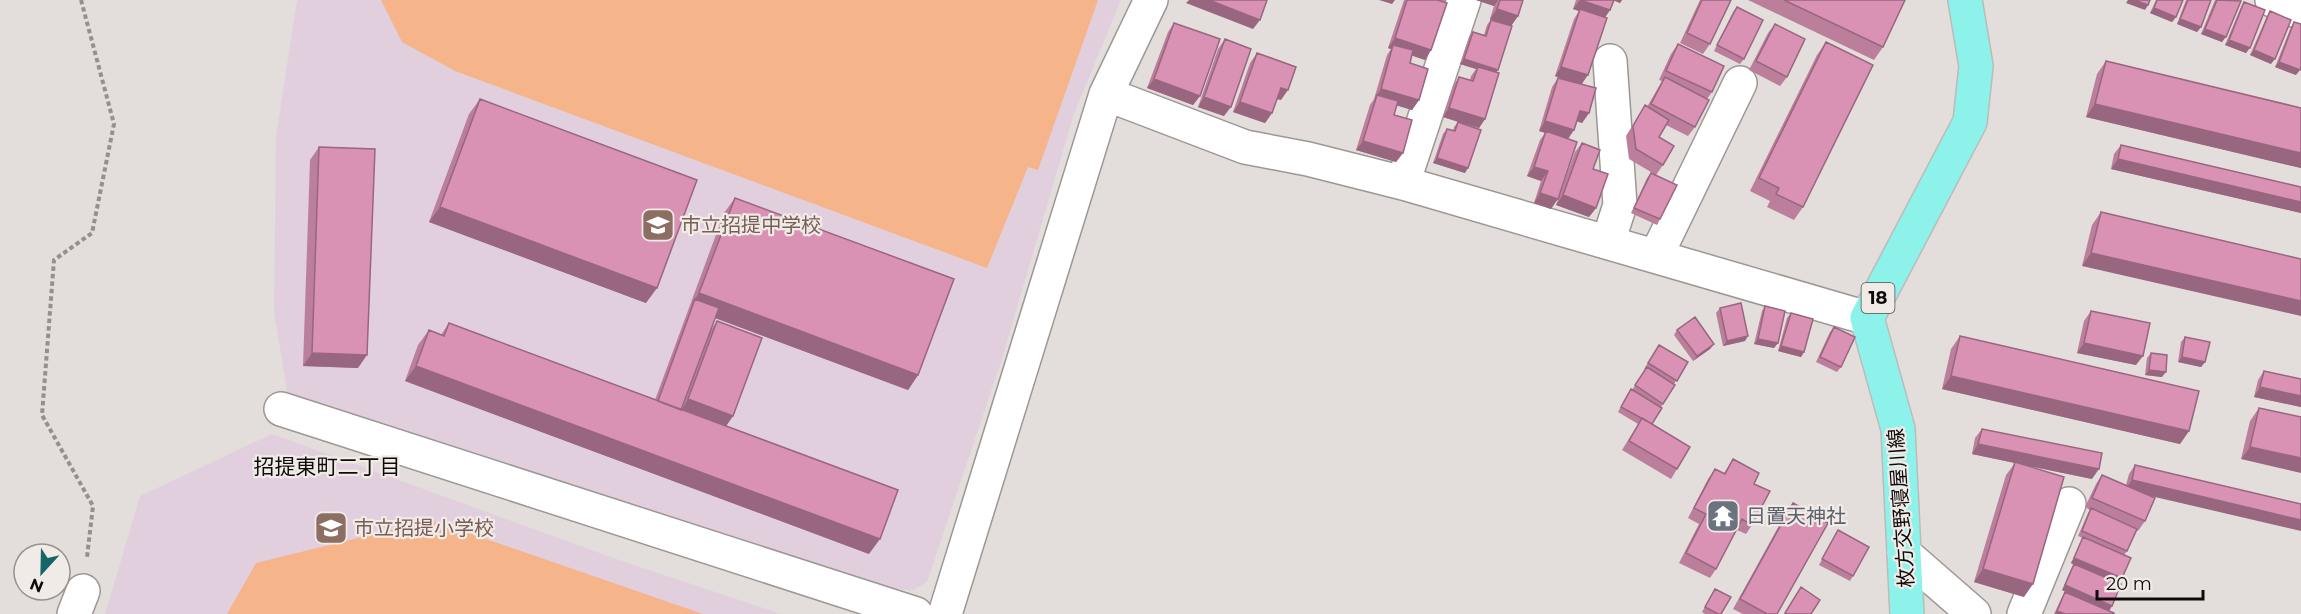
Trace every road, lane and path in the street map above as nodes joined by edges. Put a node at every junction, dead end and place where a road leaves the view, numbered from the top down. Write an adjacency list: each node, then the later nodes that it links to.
1 (81, 0): 17 (path)
2 (1151, 0): 9 (street)
3 (1464, 0): 10 (street)
4 (1965, 0): 13 (main road, 18)
5 (2272, 0): 6 (street)
6 (2301, 13)
7 (1610, 60): 11 (street)
8 (1740, 83): 12 (street)
9 (1106, 94): 10 (street); 19 (street)
10 (1403, 183): 11 (street)
11 (1608, 242): 12 (street)
12 (1656, 256): 13 (street)
13 (1867, 318): 16 (main road, 枚方交野寝屋川線 / 18)
14 (281, 409): 18 (street)
15 (2069, 504): 22 (street)
16 (1904, 554): 20 (main road, 枚方交野寝屋川線 / 18); 21 (street)
17 (78, 602)
18 (916, 614)
19 (945, 614)
20 (1907, 614)
21 (1974, 614)
22 (2024, 614)

